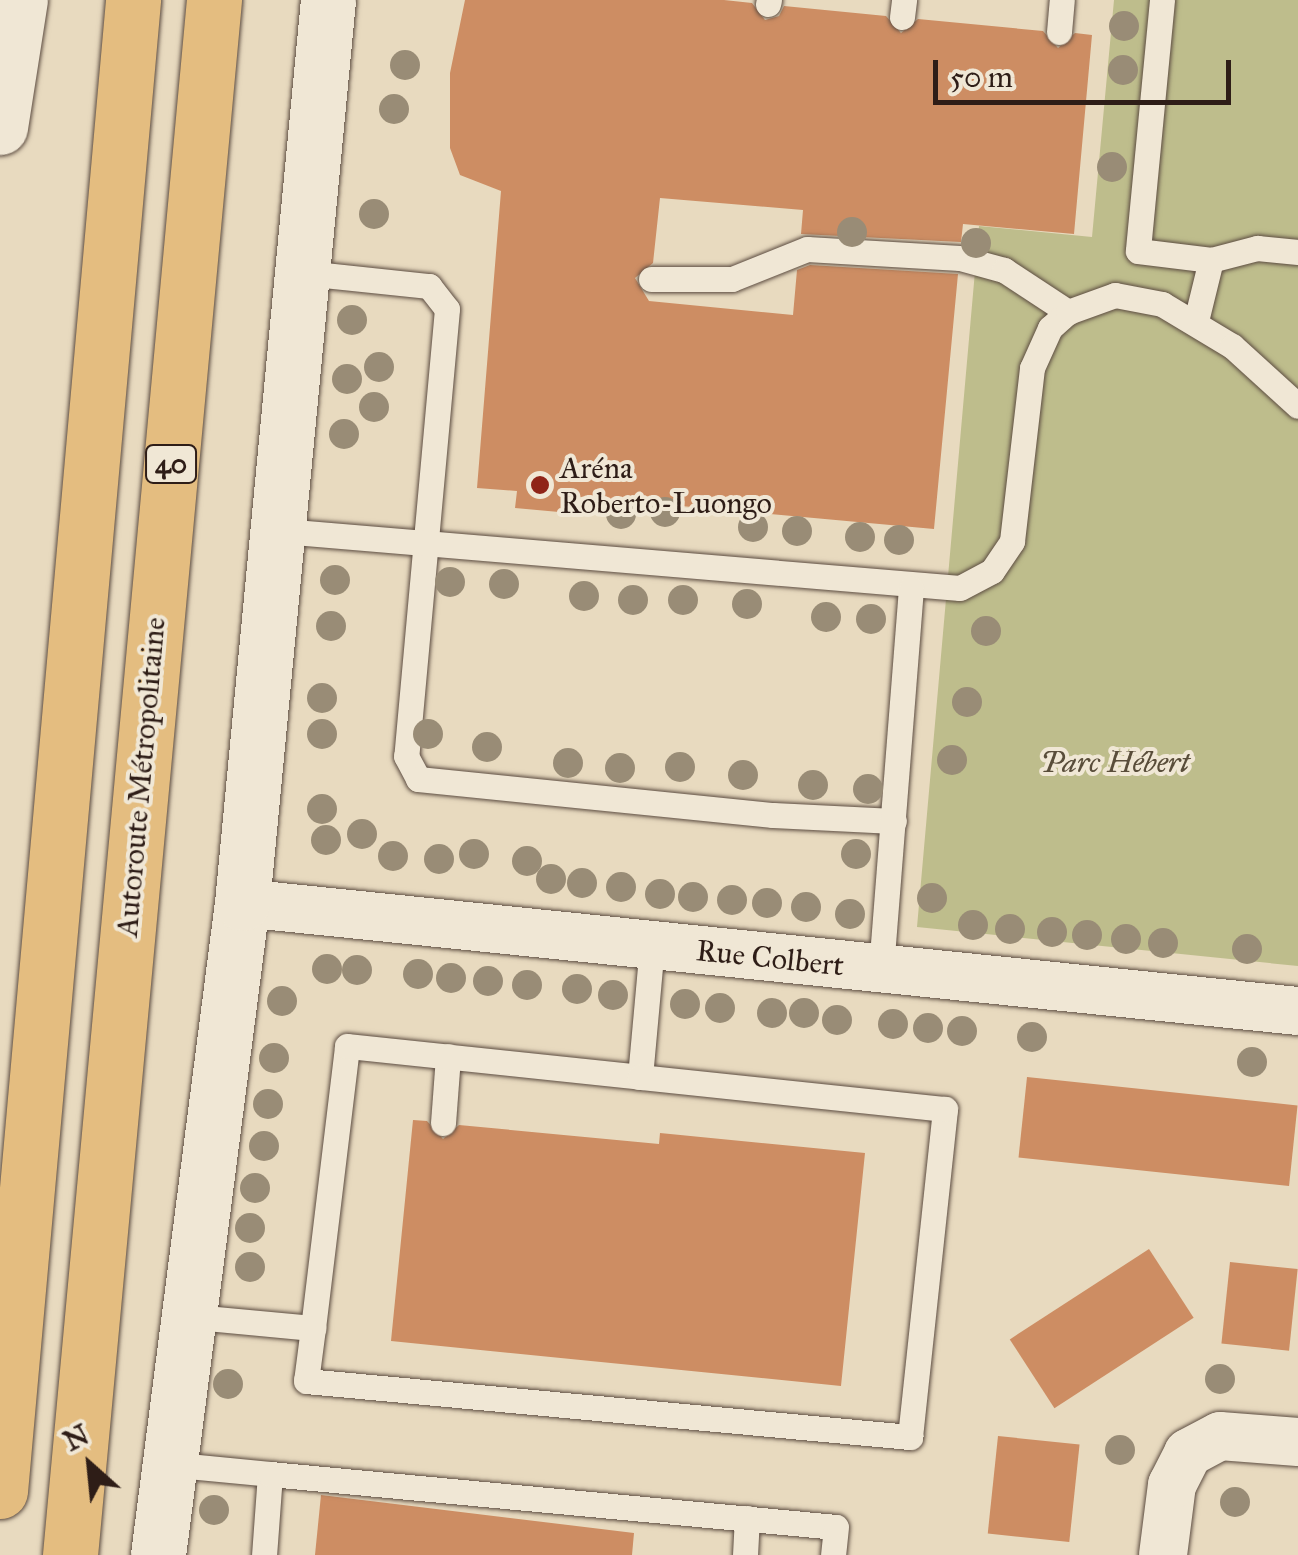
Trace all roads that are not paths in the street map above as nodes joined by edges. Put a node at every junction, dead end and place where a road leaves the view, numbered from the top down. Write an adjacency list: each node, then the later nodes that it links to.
1 (20, 0): 10 (main road)
2 (133, 0): 34 (highway)
3 (214, 0): 36 (highway, Autoroute Métropolitaine / 40)
4 (328, 0): 9 (main road)
5 (364, 0): 9 (main road)
6 (1062, 0): 8 (lane)
7 (1162, 0): 12 (lane)
8 (1058, 32)
9 (322, 89): 13 (main road)
10 (1, 100)
11 (1298, 252): 12 (lane)
12 (1211, 260): 16 (lane)
13 (305, 273): 18 (main road); 19 (lane)
14 (651, 279): 15 (lane)
15 (1068, 312): 16 (lane); 20 (lane)
16 (1196, 320): 17 (lane)
17 (1298, 406)
18 (282, 531): 19 (lane); 22 (main road)
19 (427, 546): 20 (lane); 21 (lane)
20 (912, 588): 21 (lane)
21 (894, 821): 24 (lane)
22 (242, 902): 23 (street, Rue Colbert); 29 (main road)
23 (652, 946): 24 (street, Rue Colbert); 27 (lane)
24 (882, 970): 25 (street, Rue Colbert)
25 (1298, 1011)
26 (448, 1056): 27 (lane); 28 (lane); 30 (lane)
27 (640, 1076): 30 (lane)
28 (443, 1123)
29 (185, 1316): 30 (lane); 32 (main road)
30 (313, 1328)
31 (1298, 1442): 41 (street)
32 (166, 1464): 33 (lane); 37 (main road)
33 (270, 1474): 35 (lane); 38 (lane)
34 (0, 1491)
35 (747, 1518): 39 (lane); 40 (lane)
36 (70, 1555)
37 (158, 1555)
38 (264, 1555)
39 (744, 1555)
40 (833, 1555)
41 (1163, 1555)

